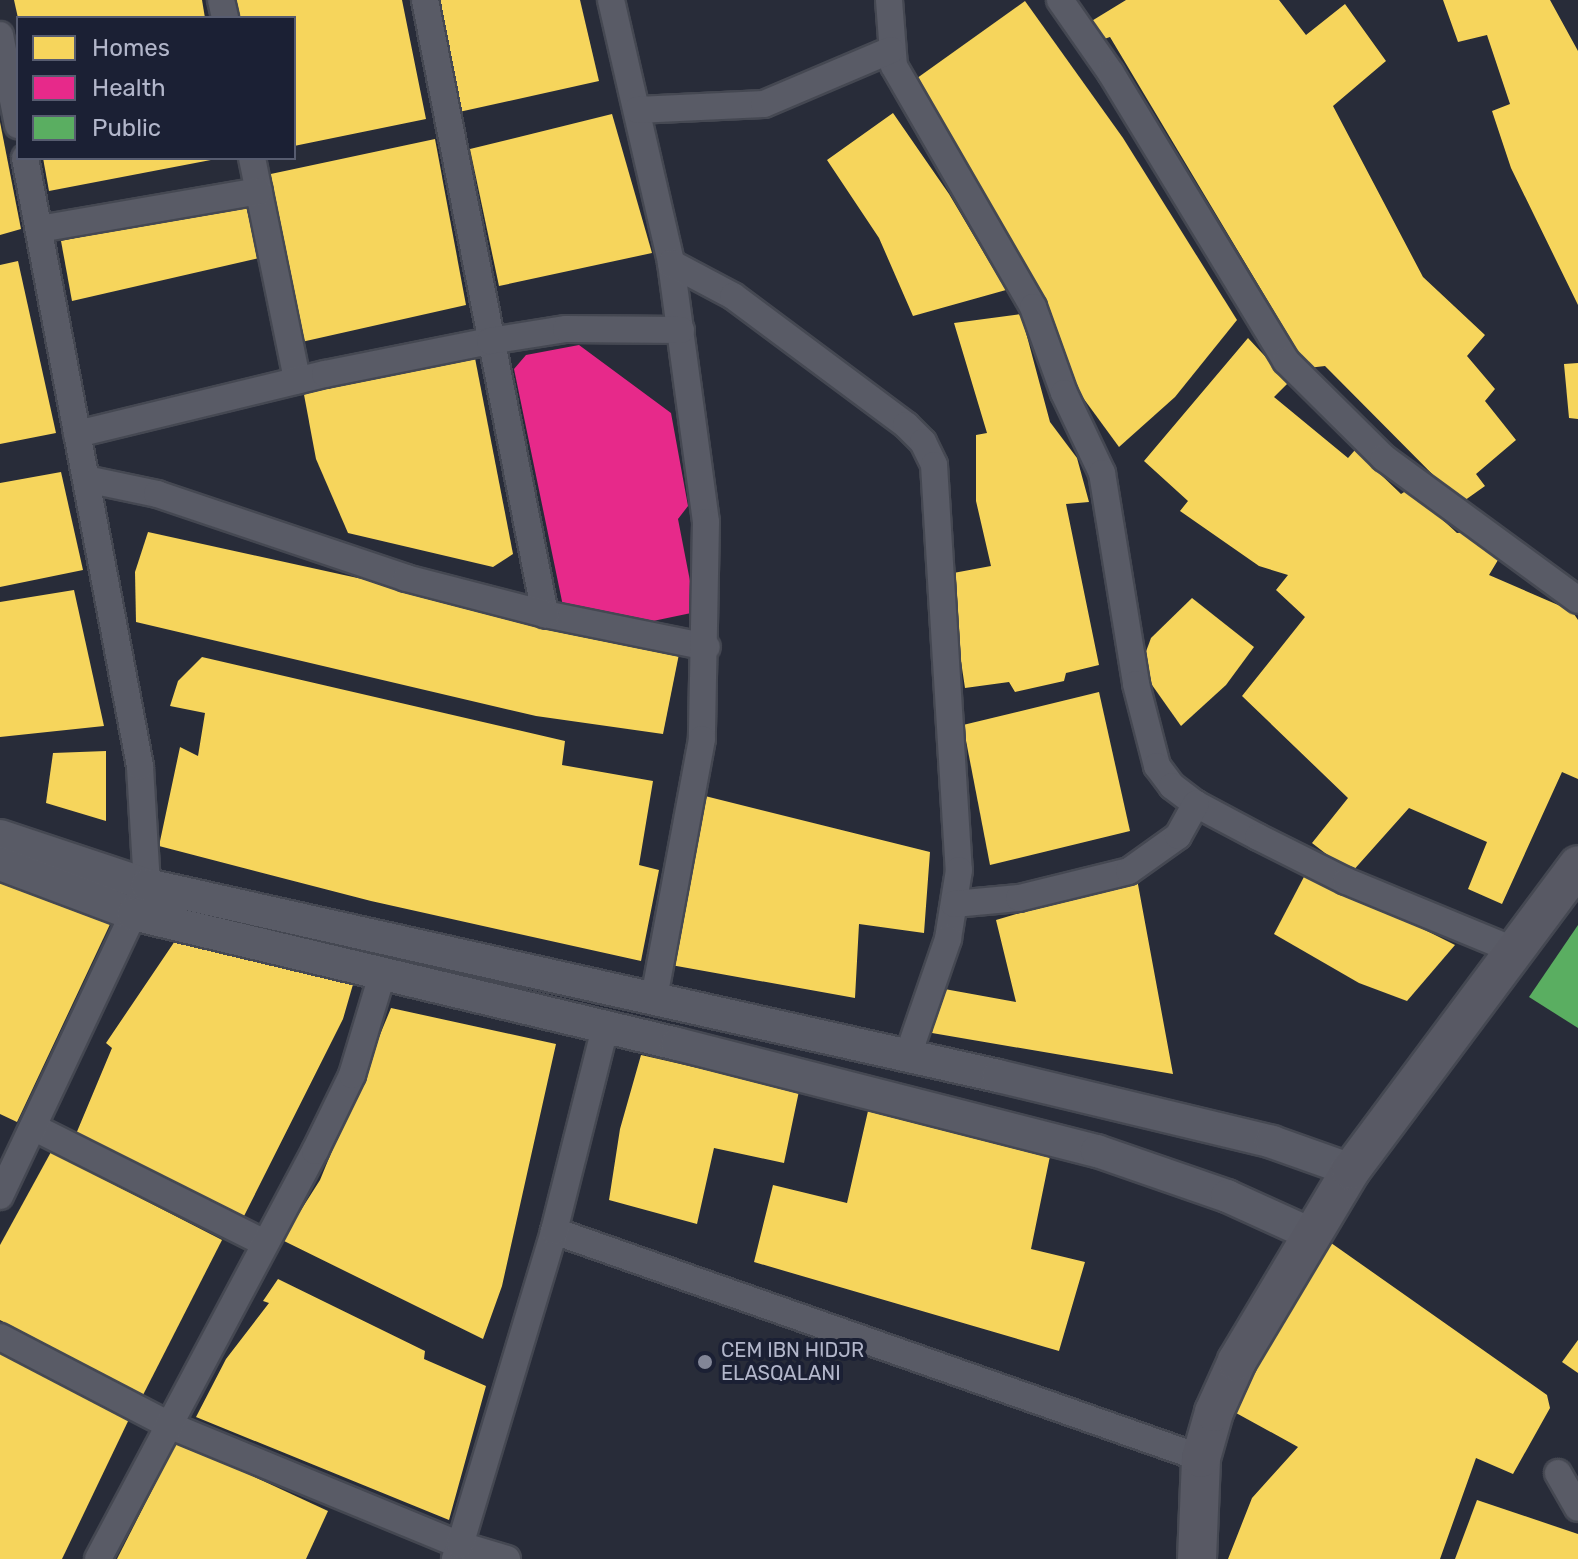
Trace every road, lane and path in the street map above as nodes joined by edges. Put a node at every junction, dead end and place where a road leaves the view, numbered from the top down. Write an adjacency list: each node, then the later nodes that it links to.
1 (425, 0): 15 (street)
2 (611, 0): 7 (street)
3 (889, 0): 6 (street)
4 (1060, 0): 19 (street)
5 (0, 35): 8 (street)
6 (891, 50): 7 (street); 22 (street)
7 (637, 110): 13 (street)
8 (16, 115)
9 (25, 160): 12 (street)
10 (252, 160): 11 (street)
11 (259, 191): 12 (street); 16 (street)
12 (39, 229): 17 (street)
13 (671, 263): 14 (street); 27 (street)
14 (681, 330): 15 (street); 21 (street)
15 (490, 341): 16 (street); 20 (street)
16 (297, 380): 17 (street)
17 (77, 434): 18 (street)
18 (86, 479): 20 (street); 26 (street)
19 (1578, 600)
20 (545, 614): 21 (street)
21 (707, 647): 31 (street)
22 (1196, 804): 27 (street); 29 (street)
23 (0, 836): 26 (street)
24 (0, 864): 28 (street)
25 (1578, 865): 29 (main road)
26 (147, 885): 28 (street); 31 (street)
27 (954, 904): 33 (street)
28 (133, 914): 30 (street); 34 (street)
29 (1513, 950): 35 (main road)
30 (382, 975): 32 (street); 39 (street)
31 (654, 997): 33 (street)
32 (605, 1028): 37 (street); 38 (street)
33 (908, 1055): 35 (street)
34 (33, 1127): 36 (street); 39 (street)
35 (1351, 1170): 38 (main road)
36 (0, 1196)
37 (554, 1231): 42 (street); 45 (street)
38 (1313, 1235): 42 (main road)
39 (265, 1243): 41 (street)
40 (0, 1337): 41 (street)
41 (171, 1426): 45 (street); 46 (street)
42 (1201, 1458): 48 (main road)
43 (1558, 1473): 44 (street)
44 (1578, 1508)
45 (458, 1552): 47 (street)
46 (98, 1559)
47 (507, 1559)
48 (1197, 1559)

